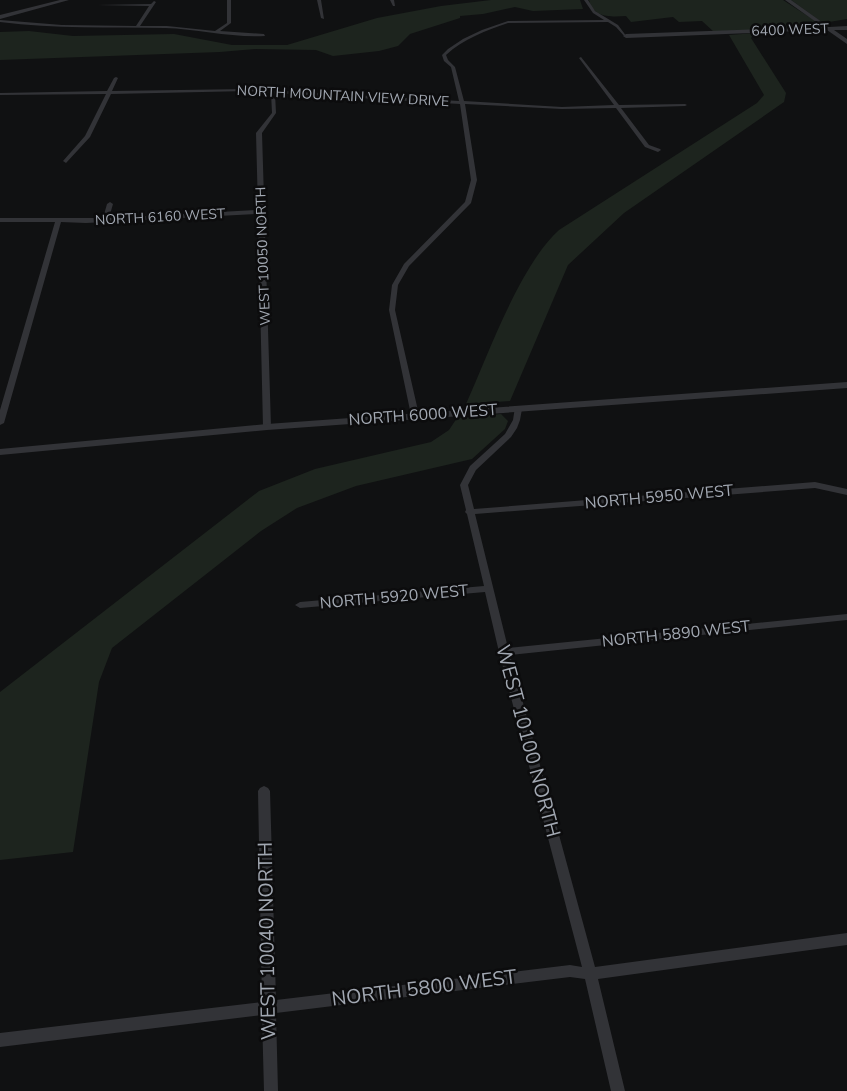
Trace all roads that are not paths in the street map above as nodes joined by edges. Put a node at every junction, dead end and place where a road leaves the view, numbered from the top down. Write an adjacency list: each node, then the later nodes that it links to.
1 (66, 0): 9 (street)
2 (230, 0): 14 (street)
3 (319, 0): 8 (street)
4 (586, 0): 10 (street)
5 (788, 0): 13 (street)
6 (153, 2): 7 (street); 11 (street)
7 (99, 5)
8 (323, 18)
9 (0, 19): 11 (street)
10 (608, 21): 16 (street); 23 (street)
11 (137, 27): 14 (street)
12 (847, 28): 13 (street, 6400 WEST)
13 (828, 29): 16 (street, 6400 WEST); 17 (street)
14 (216, 32): 15 (street)
15 (264, 35)
16 (626, 36)
17 (847, 42)
18 (581, 58): 25 (street)
19 (116, 78): 22 (street)
20 (273, 91): 22 (street, NORTH MOUNTAIN VIEW DRIVE); 23 (street, NORTH MOUNTAIN VIEW DRIVE); 29 (street, WEST 10050 NORTH)
21 (0, 94): 22 (street, NORTH MOUNTAIN VIEW DRIVE)
22 (108, 94): 27 (street)
23 (462, 102): 25 (street, NORTH MOUNTAIN VIEW DRIVE); 35 (street)
24 (685, 105): 25 (street, NORTH MOUNTAIN VIEW DRIVE)
25 (618, 107): 26 (street)
26 (658, 150)
27 (66, 161)
28 (110, 204): 31 (street)
29 (262, 212): 31 (street, NORTH 6160 WEST); 37 (street, WEST 10050 NORTH)
30 (0, 220): 32 (street, NORTH 6160 WEST)
31 (105, 220): 32 (street, NORTH 6160 WEST)
32 (58, 221): 36 (street)
33 (847, 385): 34 (street, NORTH 6000 WEST)
34 (518, 409): 35 (street, NORTH 6000 WEST); 40 (street, WEST 10100 NORTH)
35 (415, 415): 37 (street, NORTH 6000 WEST)
36 (0, 423)
37 (267, 427): 38 (street, NORTH 6000 WEST)
38 (0, 452)
39 (847, 492): 40 (street, NORTH 5950 WEST)
40 (469, 512): 41 (street, WEST 10100 NORTH)
41 (488, 589): 42 (street, NORTH 5920 WEST); 44 (street, WEST 10100 NORTH)
42 (300, 605)
43 (847, 617): 44 (street, NORTH 5890 WEST)
44 (504, 652): 47 (street, WEST 10100 NORTH)
45 (264, 791): 48 (street, WEST 10040 NORTH)
46 (847, 939): 47 (street, NORTH 5800 WEST)
47 (590, 974): 48 (street, NORTH 5800 WEST); 51 (street, WEST 10100 NORTH)
48 (269, 1006): 49 (street, NORTH 5800 WEST); 50 (street, WEST 10040 NORTH)
49 (0, 1040)
50 (271, 1091)
51 (618, 1091)

